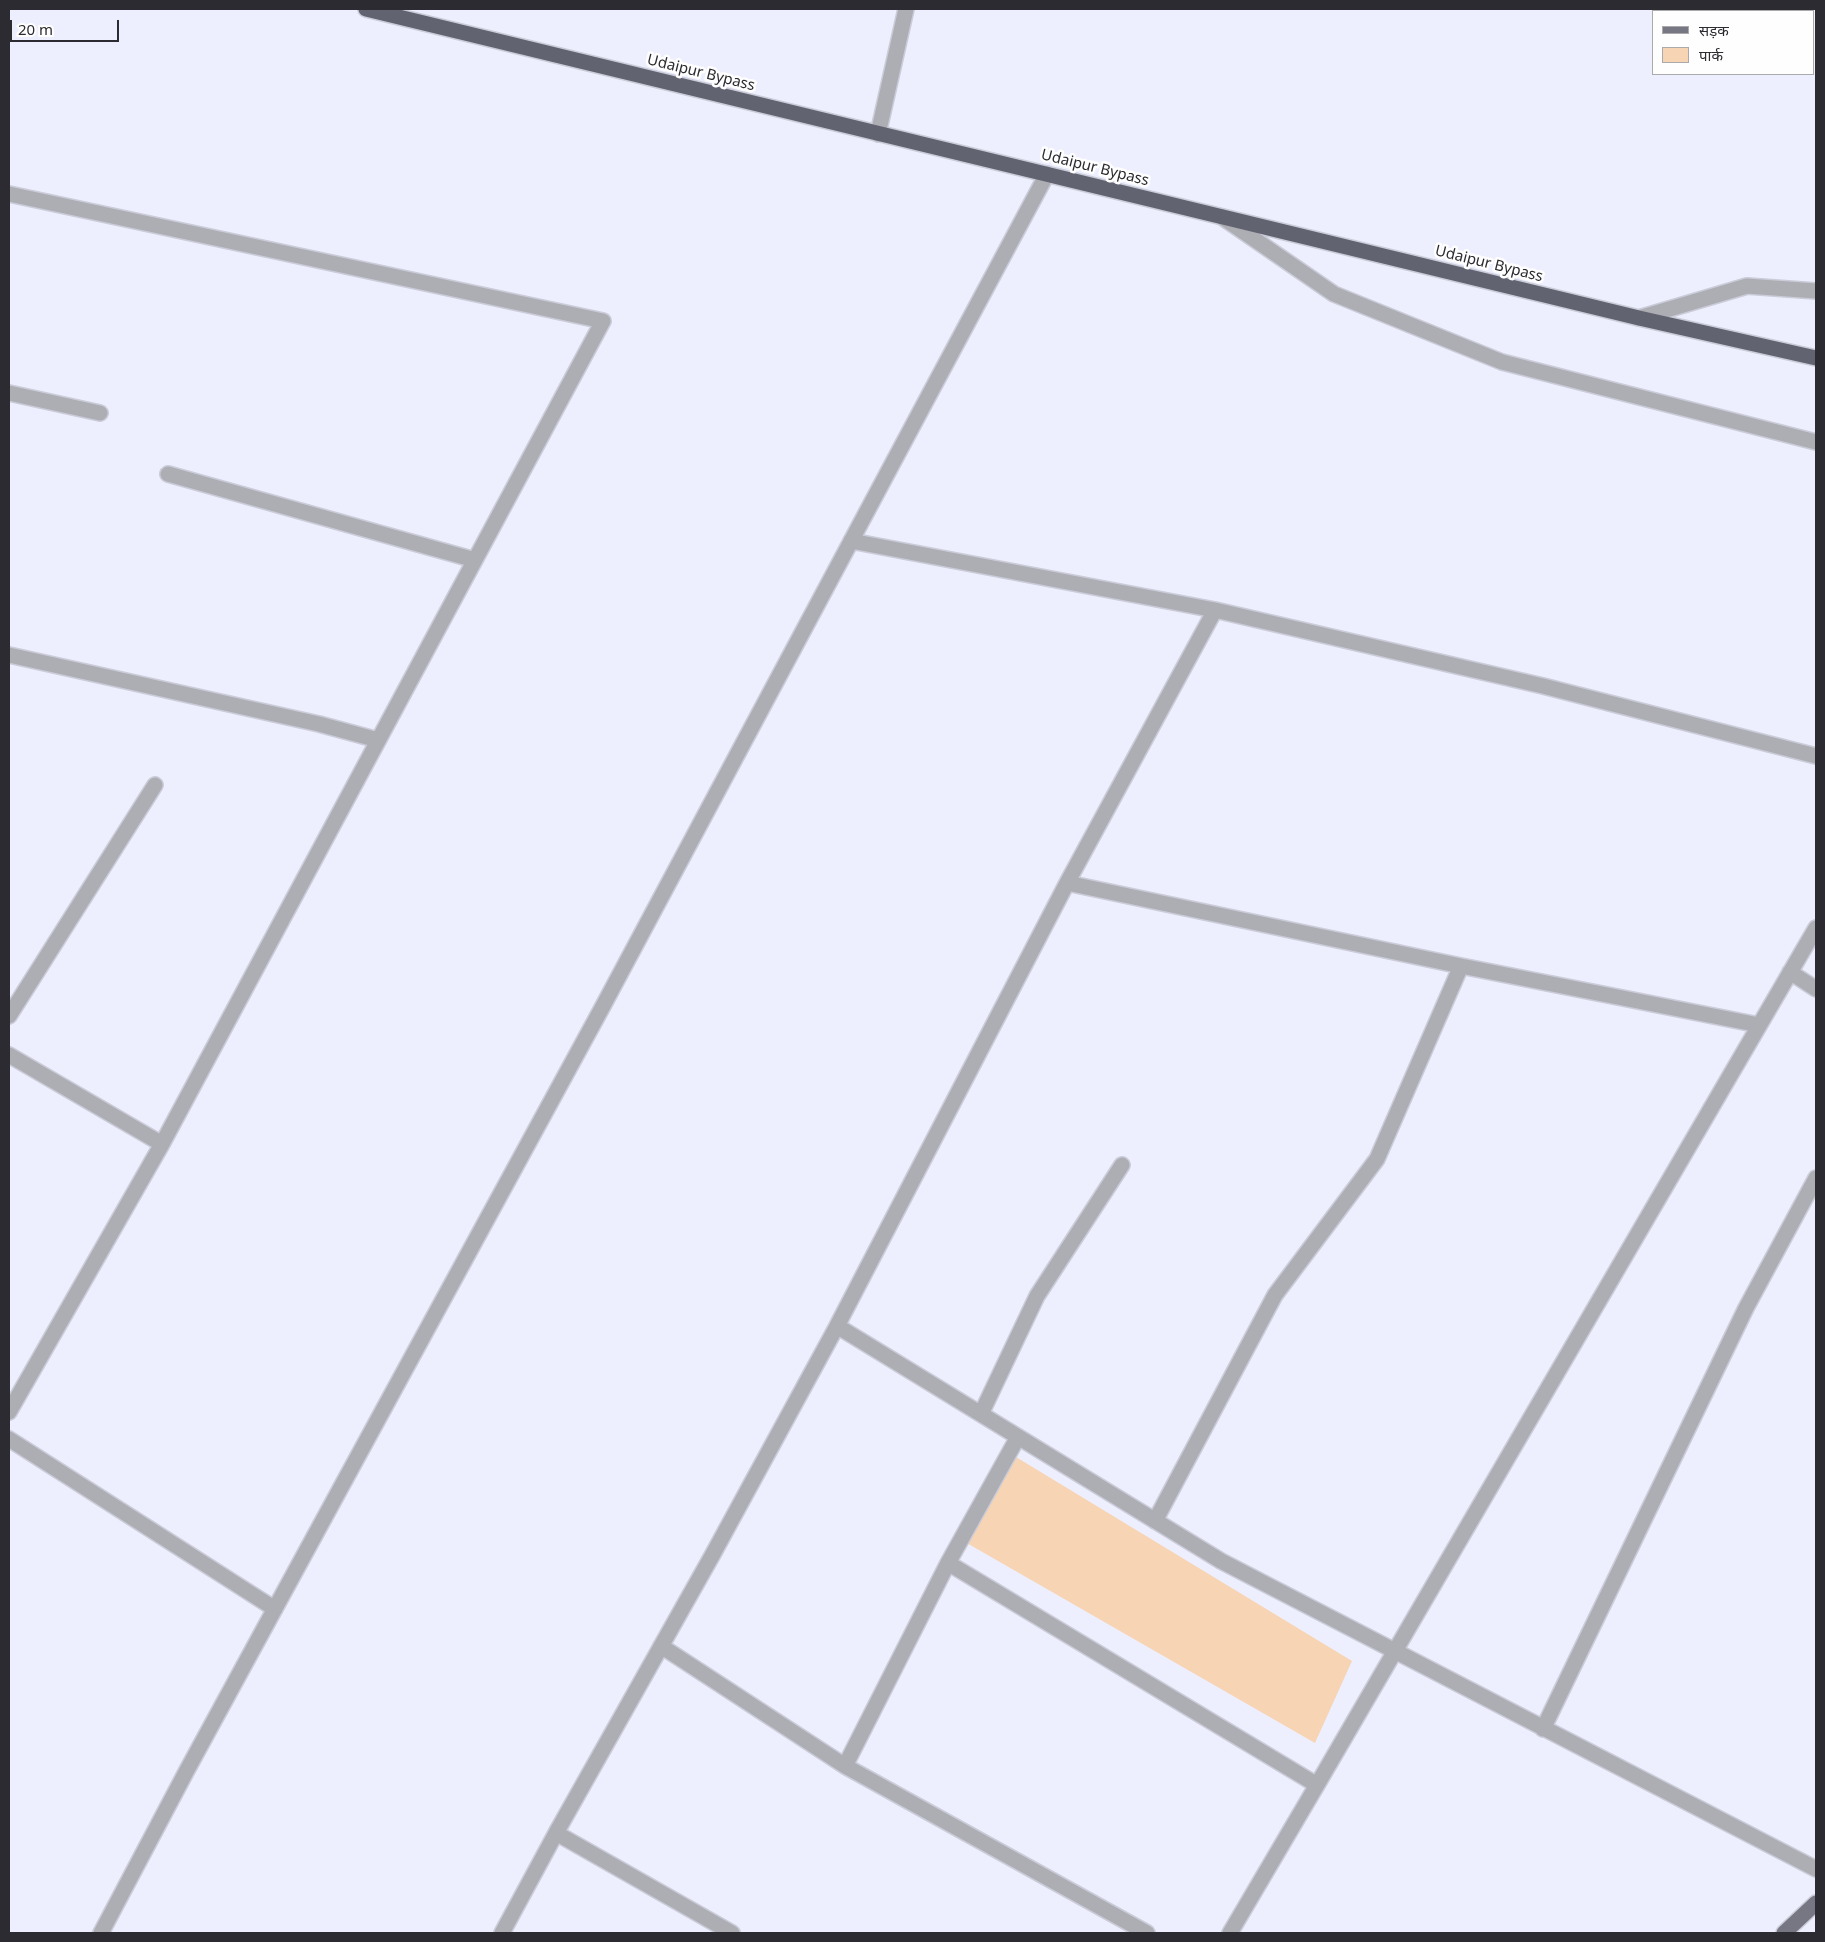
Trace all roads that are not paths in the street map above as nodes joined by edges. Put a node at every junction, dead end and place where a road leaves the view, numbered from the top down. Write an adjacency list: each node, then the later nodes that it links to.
1 (366, 9): 3 (highway, Udaipur Bypass)
2 (906, 9): 3 (street)
3 (878, 134): 4 (highway, Udaipur Bypass)
4 (1047, 174): 6 (highway, Udaipur Bypass); 14 (street)
5 (9, 194): 15 (street)
6 (1220, 216): 8 (highway, Udaipur Bypass); 12 (street)
7 (1816, 291): 8 (street)
8 (1640, 318): 9 (highway, Udaipur Bypass)
9 (1816, 358)
10 (9, 393): 11 (street)
11 (100, 413)
12 (1816, 442)
13 (168, 474): 15 (street)
14 (851, 541): 16 (street); 39 (street)
15 (475, 560): 18 (street)
16 (1215, 610): 19 (street); 21 (street)
17 (9, 655): 18 (street)
18 (378, 740): 29 (street)
19 (1816, 756)
20 (155, 785): 26 (street)
21 (1067, 883): 23 (street); 32 (street)
22 (1816, 928): 24 (street)
23 (1461, 966): 27 (street); 37 (street)
24 (1790, 972): 25 (street); 27 (street)
25 (1816, 989)
26 (9, 1016)
27 (1759, 1025): 41 (street)
28 (9, 1055): 29 (street)
29 (162, 1144): 33 (street)
30 (1122, 1165): 34 (street)
31 (1816, 1178): 42 (street)
32 (837, 1326): 34 (street); 40 (street)
33 (9, 1412)
34 (981, 1414): 35 (street)
35 (1018, 1437): 37 (street); 38 (street)
36 (9, 1439): 39 (street)
37 (1155, 1521): 41 (street)
38 (948, 1563): 43 (street); 44 (street)
39 (275, 1609): 48 (street)
40 (661, 1646): 43 (street); 45 (street)
41 (1393, 1651): 42 (street); 44 (street)
42 (1543, 1729): 46 (street)
43 (845, 1766): 51 (street)
44 (1317, 1785): 52 (street)
45 (556, 1833): 49 (street); 50 (street)
46 (1816, 1869)
47 (1816, 1904): 53 (main road)
48 (101, 1933)
49 (502, 1933)
50 (732, 1933)
51 (1147, 1933)
52 (1230, 1933)
53 (1784, 1933)

